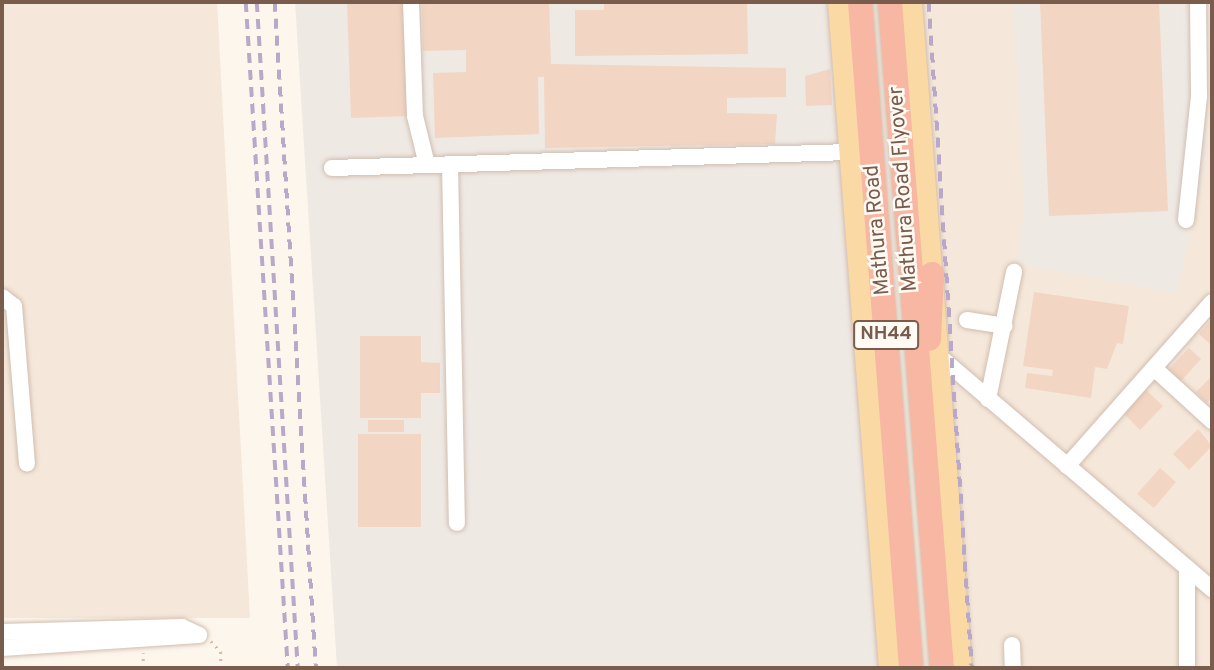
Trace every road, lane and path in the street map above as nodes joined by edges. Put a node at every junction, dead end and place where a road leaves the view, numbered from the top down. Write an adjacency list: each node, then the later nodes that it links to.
1 (411, 2): 9 (street)
2 (838, 2): 7 (main road)
3 (860, 2): 36 (highway, Mathura Road / NH44)
4 (890, 2): 21 (highway, Mathura Road Flyover / NH44)
5 (911, 2): 13 (main road)
6 (1198, 2): 11 (street)
7 (849, 152): 8 (street); 35 (main road)
8 (450, 164): 9 (street); 25 (street)
9 (427, 165): 10 (street)
10 (332, 168)
11 (1186, 220)
12 (1014, 272): 17 (street)
13 (932, 274): 18 (main road); 21 (highway)
14 (2, 296): 23 (street)
15 (1212, 302): 19 (street)
16 (967, 320): 17 (street)
17 (1005, 326): 20 (street)
18 (939, 356): 20 (street); 38 (main road)
19 (1154, 368): 22 (street); 24 (street)
20 (988, 399): 24 (street)
21 (922, 419): 37 (highway, NH44)
22 (1212, 421)
23 (27, 463)
24 (1067, 466): 26 (street)
25 (457, 523)
26 (1187, 568): 27 (street); 40 (street)
27 (1212, 589)
28 (2, 632): 29 (street)
29 (199, 635): 30 (street); 34 (path)
30 (144, 642): 32 (street); 33 (path)
31 (1012, 645): 39 (street)
32 (2, 648)
33 (143, 668)
34 (221, 668)
35 (889, 668)
36 (911, 668)
37 (942, 668)
38 (961, 668)
39 (1013, 668)
40 (1187, 668)

